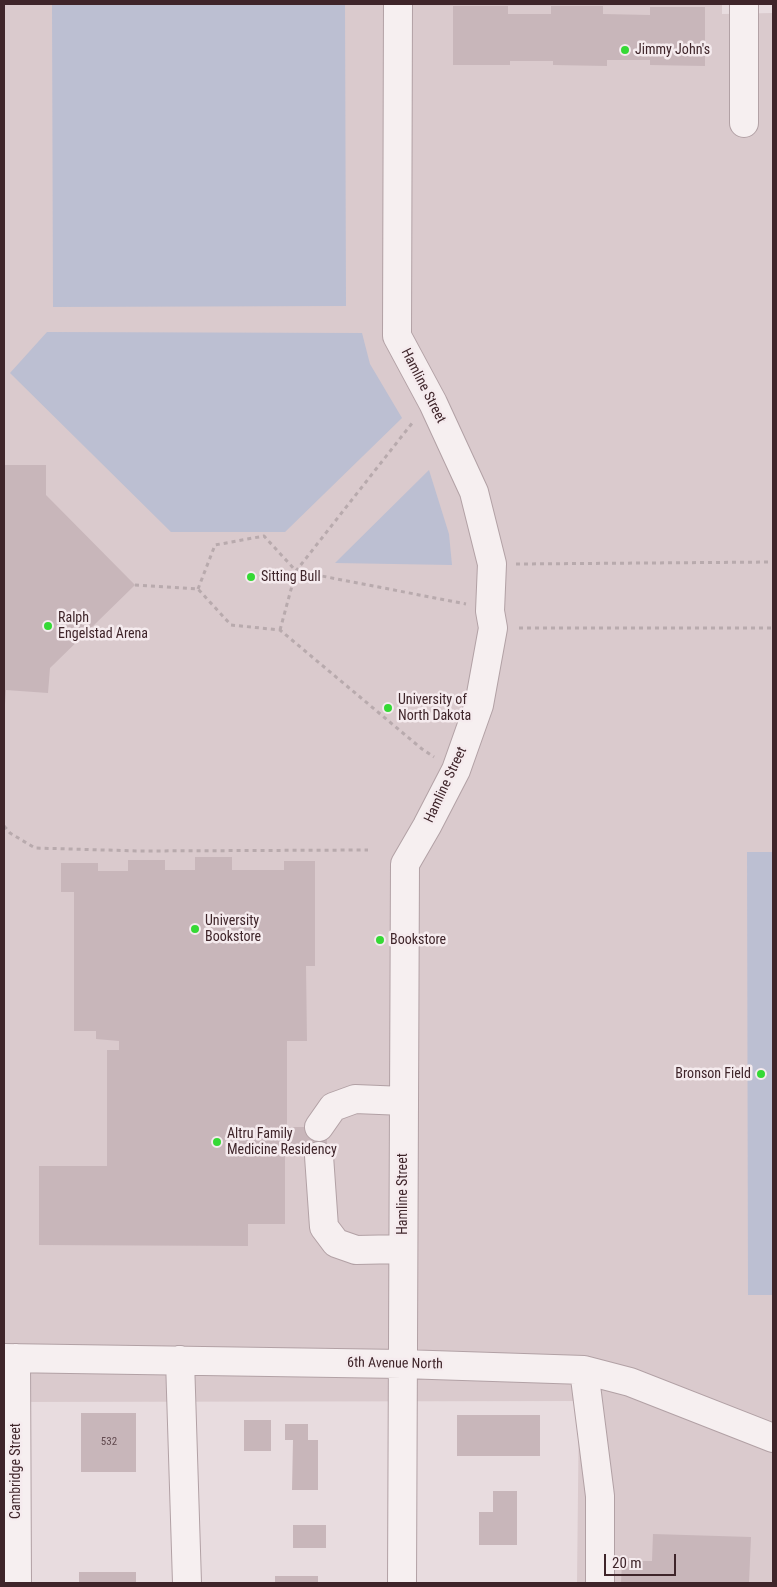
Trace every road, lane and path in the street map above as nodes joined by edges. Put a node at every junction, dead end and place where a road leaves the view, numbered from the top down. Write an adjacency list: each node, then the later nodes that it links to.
1 (398, 4): 4 (street, Hamline Street)
2 (744, 4): 3 (street)
3 (744, 123)
4 (433, 402): 6 (street, Hamline Street); 7 (path)
5 (773, 562): 6 (path)
6 (492, 564): 10 (street, Hamline Street)
7 (296, 571): 9 (path); 10 (path); 12 (path)
8 (135, 585): 9 (path)
9 (198, 589): 12 (path)
10 (492, 619): 11 (path); 13 (street, Hamline Street)
11 (773, 628)
12 (280, 630): 13 (path)
13 (456, 770): 16 (street, Hamline Street)
14 (4, 826): 15 (path)
15 (368, 850)
16 (404, 1101): 17 (street); 19 (street, Hamline Street)
17 (319, 1127)
18 (319, 1156): 19 (street)
19 (403, 1249): 22 (street, Hamline Street)
20 (10, 1358): 21 (street, 6th Avenue North); 25 (street, Cambridge Street)
21 (180, 1360): 22 (street, 6th Avenue North); 26 (street)
22 (402, 1364): 23 (street, 6th Avenue North); 27 (street, Hamline Street)
23 (584, 1370): 24 (street, 6th Avenue North); 28 (street)
24 (773, 1438)
25 (17, 1583)
26 (186, 1583)
27 (402, 1583)
28 (600, 1583)

